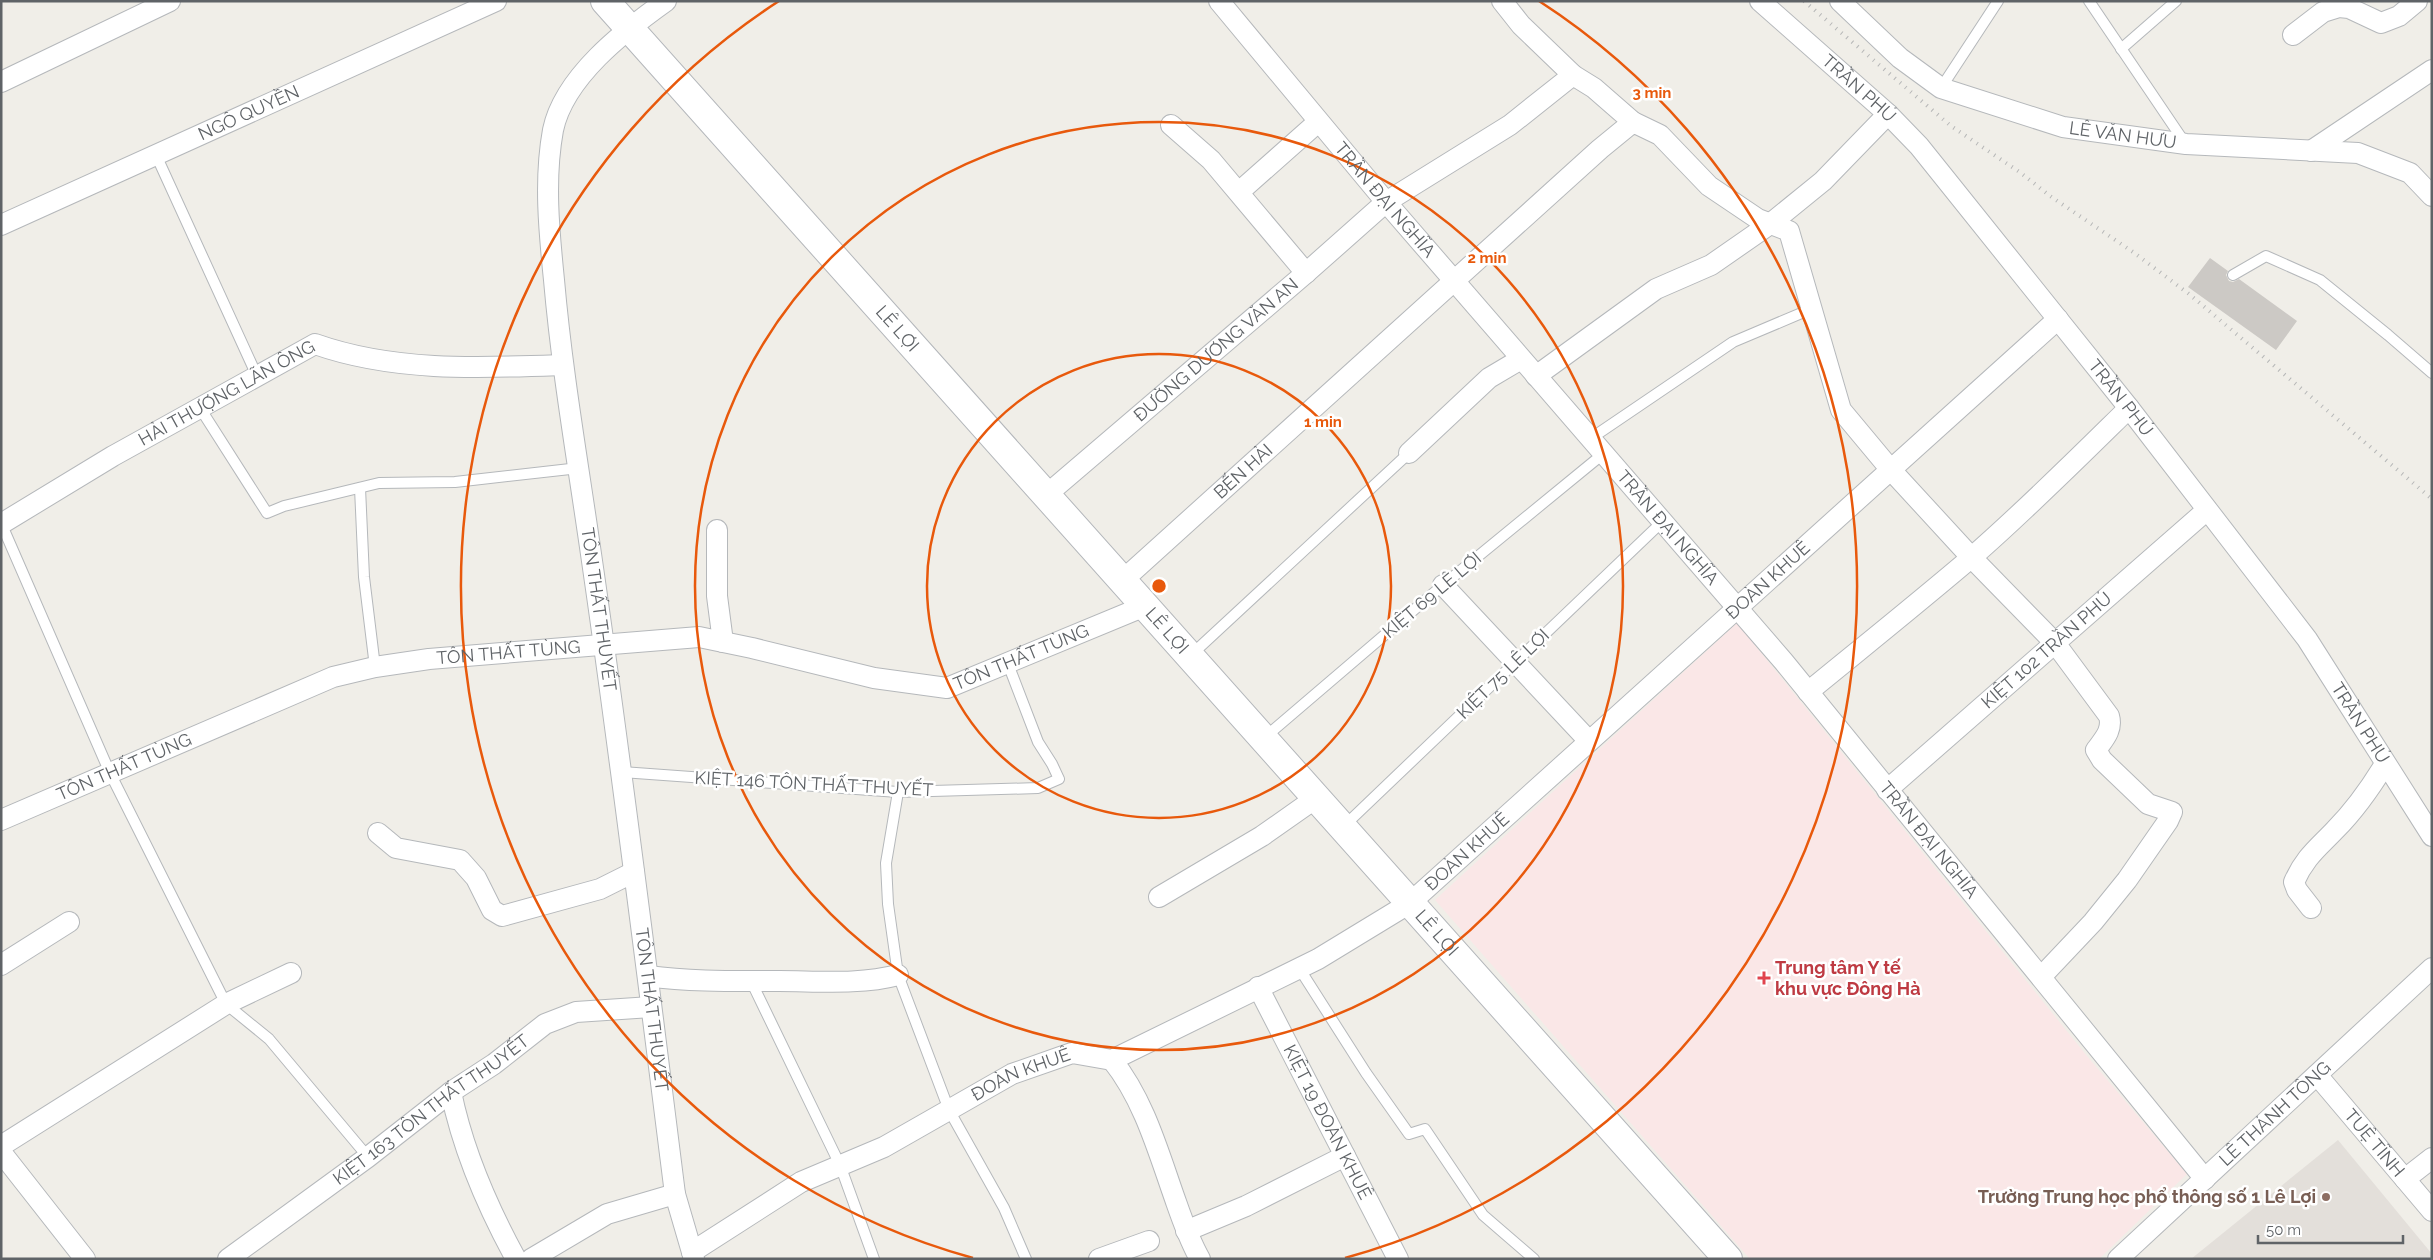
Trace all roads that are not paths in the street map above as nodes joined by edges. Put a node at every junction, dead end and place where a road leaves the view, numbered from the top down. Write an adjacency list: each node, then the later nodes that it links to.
1 (496, 1): 26 (street, NGÔ QUYỀN)
2 (605, 1): 13 (street, LÊ LỢI)
3 (666, 1): 13 (street, TÔN THẤT THUYẾT)
4 (1219, 1): 21 (street, TRẦN ĐẠI NGHĨA)
5 (1502, 1): 17 (street)
6 (1760, 1): 20 (street, TRẦN PHÚ)
7 (1840, 1): 19 (street, LÊ VĂN HƯU)
8 (1998, 1): 19 (lane)
9 (2089, 1): 15 (lane)
10 (2176, 1): 15 (lane)
11 (2417, 1): 14 (street)
12 (159, 4): 18 (street)
13 (628, 27): 38 (street, TÔN THẤT THUYẾT); 49 (street, LÊ LỢI)
14 (2292, 35)
15 (2121, 49): 24 (lane)
16 (2432, 70): 25 (street)
17 (1572, 75): 22 (street); 29 (street, ĐƯỜNG DƯƠNG VĂN AN)
18 (1, 82)
19 (1941, 88): 24 (street, LÊ VĂN HƯU)
20 (1888, 114): 30 (street); 36 (street, TRẦN PHÚ)
21 (1318, 122): 27 (street); 29 (street, TRẦN ĐẠI NGHĨA)
22 (1633, 122): 30 (street); 34 (street, BẾN HẢI)
23 (1171, 125): 27 (street)
24 (2186, 144): 25 (street, LÊ VĂN HƯU)
25 (2311, 151): 28 (street, LÊ VĂN HƯU)
26 (156, 155): 31 (street, NGÔ QUYỀN); 40 (lane)
27 (1239, 192): 32 (street)
28 (2432, 196)
29 (1386, 202): 32 (street, ĐƯỜNG DƯƠNG VĂN AN); 34 (street, TRẦN ĐẠI NGHĨA)
30 (1770, 224): 35 (street); 41 (street)
31 (1, 225)
32 (1306, 273): 49 (street, ĐƯỜNG DƯƠNG VĂN AN)
33 (2233, 275): 39 (lane)
34 (1455, 282): 37 (street, TRẦN ĐẠI NGHĨA); 55 (street, BẾN HẢI)
35 (1811, 309): 44 (lane, KIỆT 69 LÊ LỢI); 47 (street)
36 (2058, 319): 43 (street, TRẦN PHÚ); 47 (street, ĐOÀN KHUÊ)
37 (1522, 359): 41 (street, TRẦN ĐẠI NGHĨA); 45 (street)
38 (564, 364): 40 (street, HẢI THƯỢNG LÃN ÔNG); 46 (street, TÔN THẤT THUYẾT)
39 (2432, 374)
40 (256, 376): 42 (street, HẢI THƯỢNG LÃN ÔNG)
41 (1536, 376): 44 (street, TRẦN ĐẠI NGHĨA)
42 (200, 408): 48 (lane); 52 (street, HẢI THƯỢNG LÃN ÔNG)
43 (2128, 408): 50 (street, TRẦN PHÚ); 54 (street)
44 (1597, 446): 51 (street, TRẦN ĐẠI NGHĨA); 56 (lane, KIỆT 69 LÊ LỢI)
45 (1409, 453): 62 (lane)
46 (579, 468): 48 (lane); 61 (street, TÔN THẤT THUYẾT)
47 (1891, 470): 54 (street); 58 (street, ĐOÀN KHUÊ)
48 (360, 488): 65 (lane)
49 (1045, 496): 55 (street, LÊ LỢI)
50 (2208, 510): 60 (street, KIỆT 102 TRẦN PHÚ); 69 (street, TRẦN PHÚ)
51 (1662, 522): 58 (street, TRẦN ĐẠI NGHĨA); 63 (lane, KIỆT 75 LÊ LỢI)
52 (1, 523): 71 (lane)
53 (717, 530): 59 (street)
54 (1971, 557): 60 (street); 66 (street)
55 (1123, 580): 57 (street, LÊ LỢI)
56 (1443, 585): 63 (street); 67 (lane, KIỆT 69 LÊ LỢI)
57 (1145, 606): 62 (street, LÊ LỢI); 64 (street, TÔN THẤT TÙNG)
58 (1736, 607): 66 (street, TRẦN ĐẠI NGHĨA); 68 (street, ĐOÀN KHUÊ)
59 (723, 642): 61 (street, TÔN THẤT TÙNG); 64 (street, TÔN THẤT TÙNG)
60 (2055, 643): 72 (street, KIỆT 102 TRẦN PHÚ); 90 (street)
61 (605, 645): 65 (street, TÔN THẤT TÙNG); 70 (street, TÔN THẤT THUYẾT)
62 (1190, 656): 67 (street, LÊ LỢI)
63 (1515, 663): 68 (street); 76 (lane, KIỆT 75 LÊ LỢI)
64 (1008, 664): 73 (lane, KIỆT 146 TÔN THẤT THUYẾT)
65 (375, 667): 71 (street, TÔN THẤT TÙNG)
66 (1808, 692): 72 (street, TRẦN ĐẠI NGHĨA)
67 (1264, 738): 74 (street, LÊ LỢI)
68 (1589, 741): 81 (street, ĐOÀN KHUÊ)
69 (2385, 764): 78 (street, TRẦN PHÚ); 82 (street)
70 (622, 772): 73 (lane, KIỆT 146 TÔN THẤT THUYẾT); 79 (street, TÔN THẤT THUYẾT)
71 (110, 773): 75 (street, TÔN THẤT TÙNG); 93 (lane)
72 (1887, 790): 90 (street, TRẦN ĐẠI NGHĨA)
73 (898, 792): 88 (lane)
74 (1316, 798): 76 (street, LÊ LỢI); 80 (street)
75 (1, 820)
76 (1343, 827): 81 (street, LÊ LỢI)
77 (378, 833): 79 (street)
78 (2432, 836)
79 (634, 872): 89 (street, TÔN THẤT THUYẾT)
80 (1160, 897)
81 (1410, 903): 85 (street, ĐOÀN KHUÊ); 122 (street, LÊ LỢI)
82 (2311, 908)
83 (69, 922): 84 (street)
84 (1, 965)
85 (1299, 968): 92 (street, ĐOÀN KHUÊ); 121 (lane)
86 (2432, 968): 96 (street, LÊ THÁNH TÔNG)
87 (291, 973): 93 (street)
88 (898, 975): 91 (street); 98 (lane)
89 (648, 976): 91 (street); 94 (street, TÔN THẤT THUYẾT)
90 (2041, 977): 105 (street, TRẦN ĐẠI NGHĨA)
91 (751, 981): 104 (lane)
92 (1258, 987): 95 (street, ĐOÀN KHUÊ); 101 (street, KIỆT 19 ĐOÀN KHUÊ)
93 (226, 1004): 99 (street); 102 (lane)
94 (651, 1007): 97 (street, KIỆT 163 TÔN THẤT THUYẾT); 107 (street, TÔN THẤT THUYẾT)
95 (1112, 1060): 98 (street, ĐOÀN KHUÊ); 109 (street)
96 (2317, 1075): 105 (street, LÊ THÁNH TÔNG); 106 (street, TUỆ TĨNH)
97 (451, 1092): 102 (street, KIỆT 163 TÔN THẤT THUYẾT); 114 (street)
98 (949, 1110): 104 (street, ĐOÀN KHUÊ); 117 (lane)
99 (1, 1146)
100 (1, 1152): 112 (street)
101 (1345, 1156): 109 (street); 120 (street, KIỆT 19 ĐOÀN KHUÊ)
102 (368, 1157): 113 (street, KIỆT 163 TÔN THẤT THUYẾT)
103 (2432, 1158): 106 (street)
104 (840, 1165): 111 (street, ĐOÀN KHUÊ); 116 (lane)
105 (2205, 1179): 123 (street, LÊ THÁNH TÔNG)
106 (2405, 1179): 108 (street, TUỆ TĨNH)
107 (675, 1194): 111 (street, TÔN THẤT THUYẾT); 115 (street)
108 (2432, 1210)
109 (1186, 1231): 119 (street)
110 (1149, 1241): 118 (street)
111 (693, 1255)
112 (85, 1259)
113 (228, 1259)
114 (516, 1259)
115 (531, 1259)
116 (874, 1259)
117 (1026, 1259)
118 (1099, 1259)
119 (1200, 1259)
120 (1398, 1259)
121 (1534, 1259)
122 (1728, 1259)
123 (2118, 1259)

